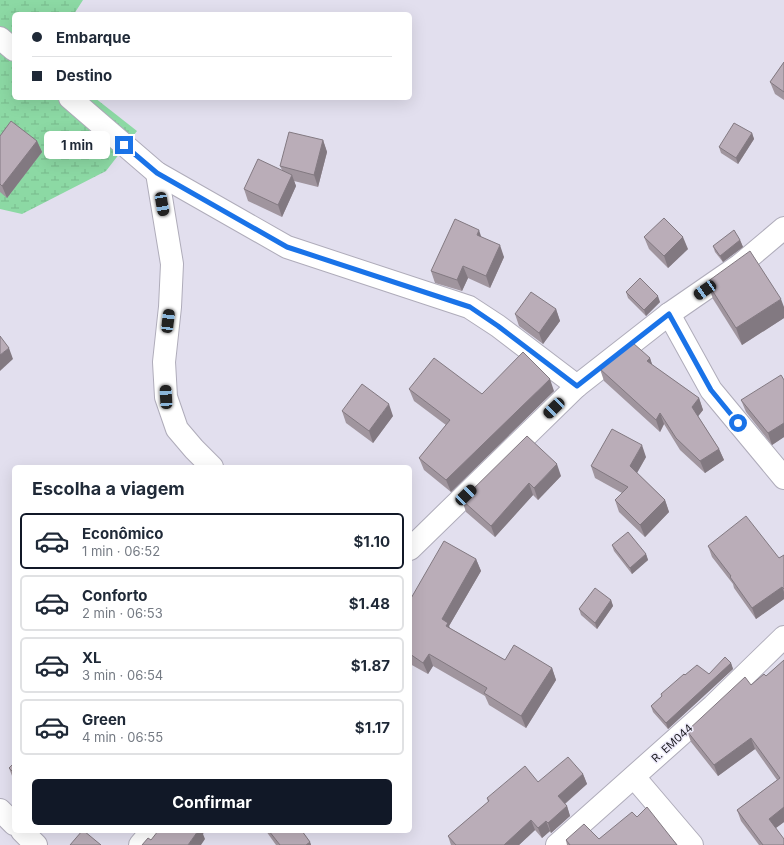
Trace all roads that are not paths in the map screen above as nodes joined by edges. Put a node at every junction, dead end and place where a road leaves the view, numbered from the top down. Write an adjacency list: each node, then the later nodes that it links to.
1 (0, 38): 2 (street)
2 (12, 48)
3 (72, 100): 4 (street)
4 (157, 173): 7 (street); 8 (street)
5 (784, 228): 6 (street)
6 (669, 314): 7 (street); 9 (street)
7 (577, 386): 10 (street)
8 (210, 465)
9 (784, 478)
10 (412, 547)
11 (784, 637): 12 (street, R. EM044)
12 (634, 777): 19 (street, R. EM044); 20 (street)
13 (0, 810): 14 (street)
14 (12, 822)
15 (24, 833): 17 (street)
16 (150, 833): 18 (street)
17 (36, 845)
18 (140, 845)
19 (558, 845)
20 (692, 845)

